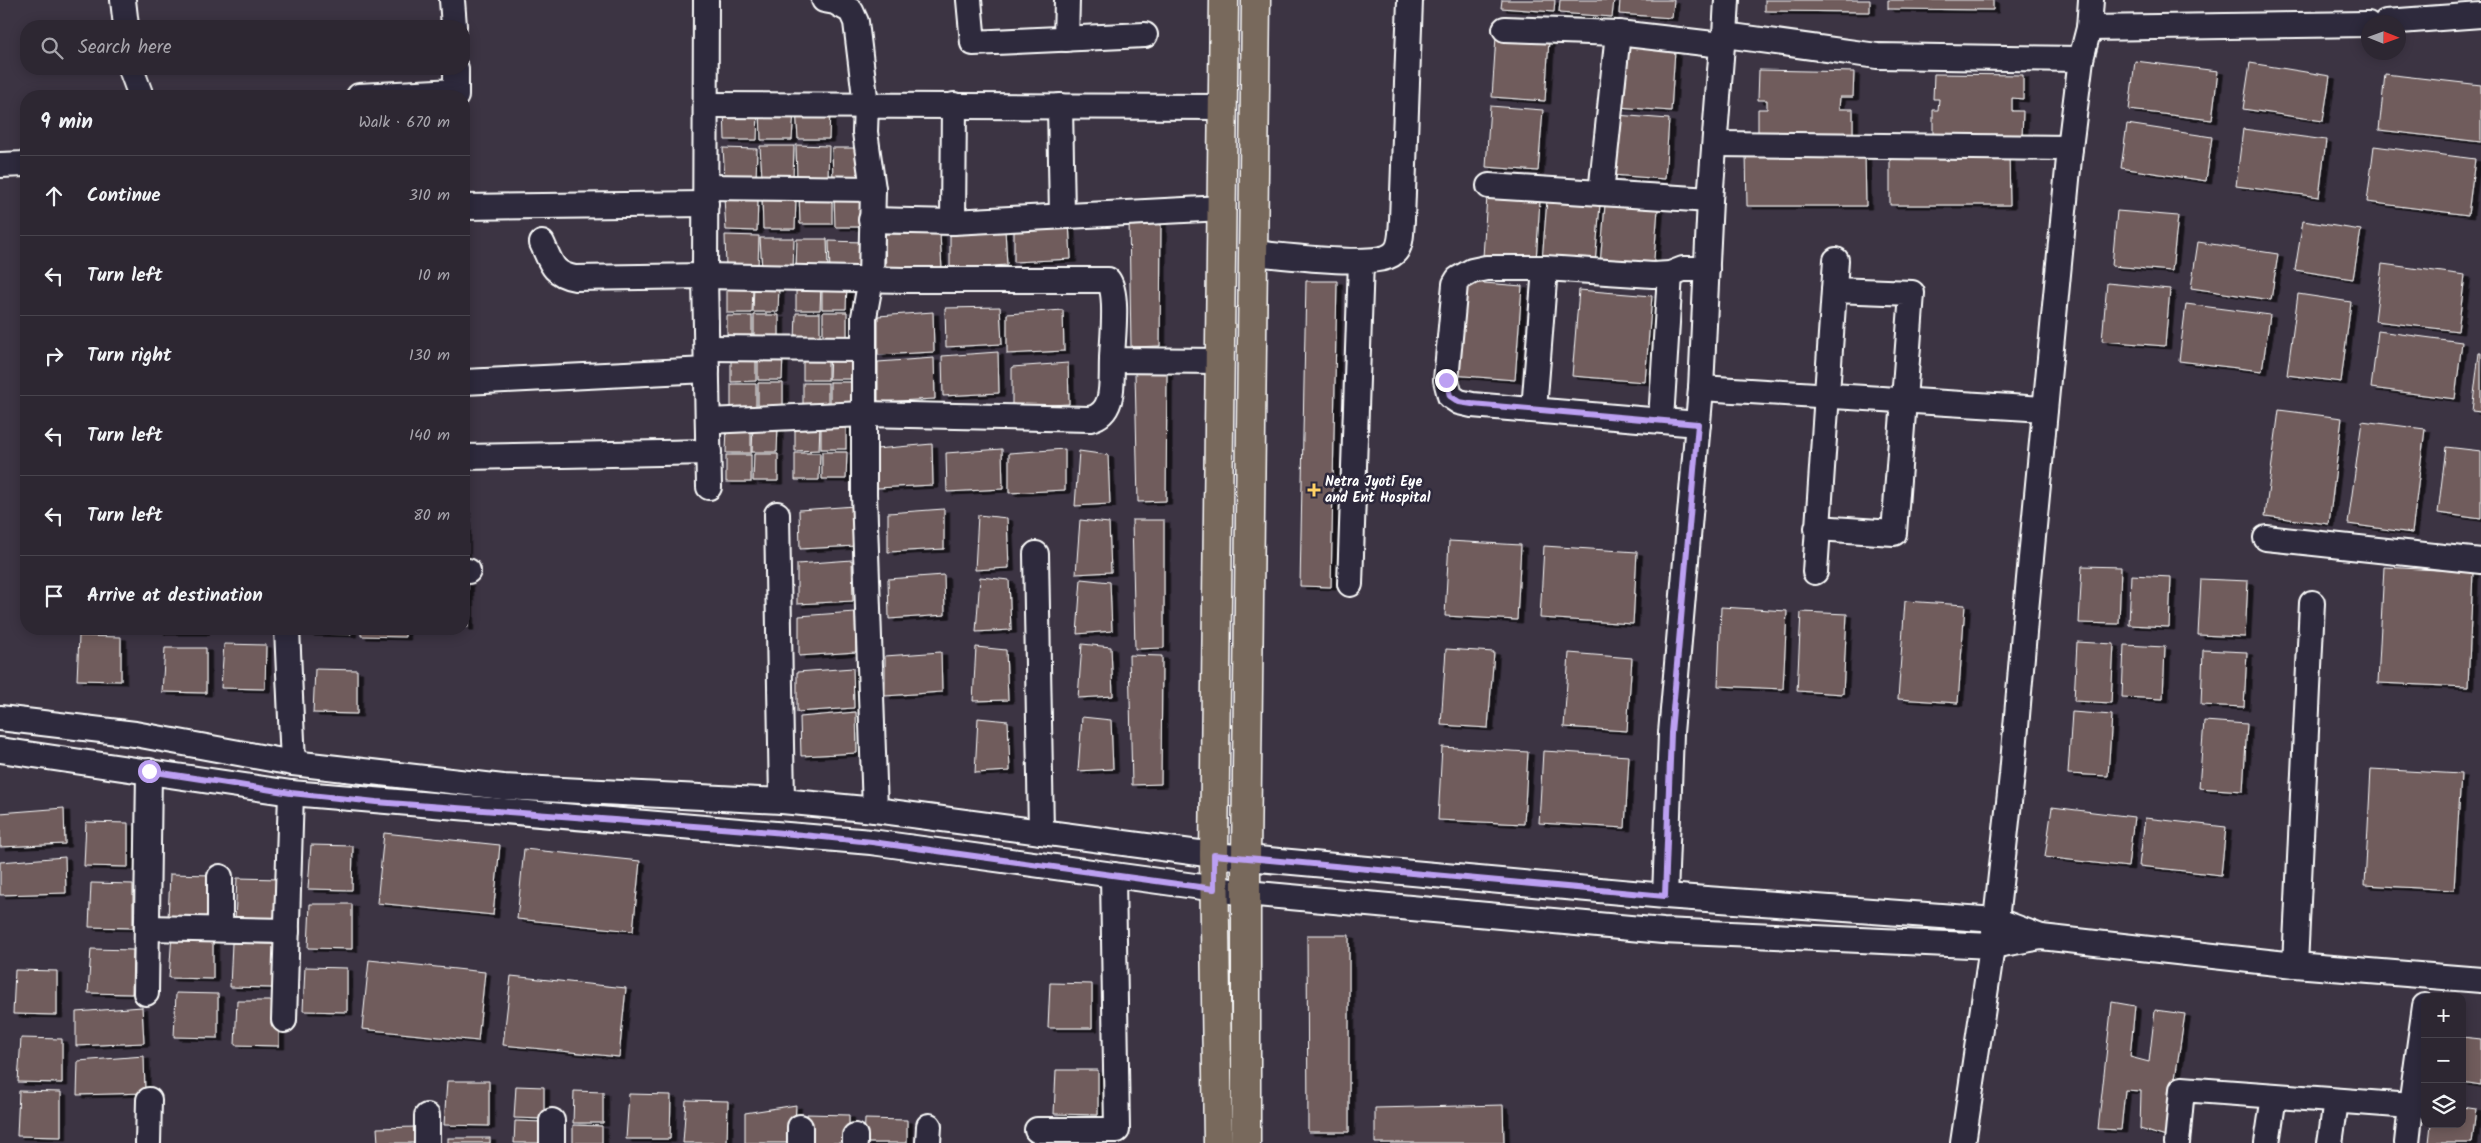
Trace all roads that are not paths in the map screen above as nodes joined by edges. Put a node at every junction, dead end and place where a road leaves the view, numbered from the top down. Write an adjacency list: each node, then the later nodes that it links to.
1 (123, 0): 13 (street)
2 (452, 0): 14 (street)
3 (706, 0): 29 (street)
4 (824, 0): 28 (street)
5 (968, 0): 21 (street)
6 (1068, 0): 21 (street)
7 (1224, 0): 32 (main road)
8 (1256, 0): 48 (main road)
9 (1410, 0): 50 (street)
10 (1727, 0): 22 (street)
11 (2091, 0): 17 (street)
12 (2481, 15): 15 (street)
13 (125, 20)
14 (454, 20)
15 (2406, 21)
16 (2361, 24): 17 (street)
17 (2089, 28): 23 (street)
18 (1505, 29): 19 (street)
19 (1618, 34): 22 (street); 39 (street)
20 (1145, 35): 21 (street)
21 (1066, 39)
22 (1723, 40): 23 (street); 33 (street)
23 (2081, 60): 34 (street)
24 (133, 75): 26 (street)
25 (456, 85): 27 (street)
26 (139, 90)
27 (412, 90)
28 (866, 104): 29 (street); 30 (street); 38 (street)
29 (706, 105): 40 (street)
30 (954, 105): 31 (street); 46 (street)
31 (1060, 106): 32 (street); 44 (street)
32 (1224, 107): 43 (main road)
33 (1716, 144): 34 (street); 41 (street)
34 (2070, 148): 65 (street)
35 (20, 164): 36 (street)
36 (0, 165)
37 (1489, 186): 39 (street)
38 (873, 189): 40 (street); 45 (street)
39 (1601, 193): 41 (street)
40 (706, 196): 42 (street); 54 (street)
41 (1710, 200): 52 (street)
42 (470, 207)
43 (1223, 208): 44 (street); 60 (main road)
44 (1062, 215): 46 (street)
45 (872, 220): 46 (street); 55 (street)
46 (953, 222)
47 (542, 243): 54 (street)
48 (1253, 253): 50 (street); 92 (main road)
49 (1836, 260): 56 (street)
50 (1361, 262): 80 (street)
51 (1544, 268): 53 (street); 66 (street); 66 (street)
52 (1707, 269): 53 (street); 62 (street)
53 (1670, 274): 68 (street)
54 (705, 276): 55 (street); 58 (street)
55 (871, 279): 57 (street); 59 (street)
56 (1834, 290): 63 (street); 64 (street)
57 (864, 349): 58 (street); 67 (street)
58 (707, 359): 61 (street); 69 (street)
59 (1112, 360): 60 (street); 67 (street)
60 (1220, 362): 91 (main road)
61 (470, 381)
62 (1701, 388): 63 (street); 70 (street)
63 (1827, 396): 64 (street); 75 (street)
64 (1903, 400): 65 (street); 75 (street)
65 (2045, 409): 98 (street)
66 (1534, 410): 68 (street)
67 (864, 414): 69 (street); 89 (street)
68 (1661, 420): 70 (street)
69 (708, 421): 71 (street)
70 (1698, 424): 97 (street)
71 (709, 452): 72 (street); 73 (street)
72 (470, 457)
73 (709, 487)
74 (776, 514): 88 (street)
75 (1817, 528): 79 (street)
76 (2266, 538): 78 (street)
77 (1036, 554): 90 (street)
78 (2481, 561)
79 (1815, 572)
80 (1350, 584)
81 (2312, 603): 104 (street)
82 (287, 635): 85 (street)
83 (0, 718): 85 (street)
84 (0, 750): 86 (street)
85 (293, 763): 88 (street)
86 (149, 771): 87 (street); 99 (street)
87 (291, 793): 93 (street); 101 (street)
88 (782, 801): 89 (street)
89 (875, 810): 90 (street)
90 (1041, 832): 91 (street)
91 (1214, 855): 92 (street); 95 (main road)
92 (1246, 858): 96 (main road); 97 (street)
93 (1113, 875): 95 (street); 115 (street)
94 (220, 878): 100 (street)
95 (1214, 889): 96 (street); 118 (main road)
96 (1246, 893): 103 (street); 119 (main road)
97 (1665, 896): 98 (street)
98 (1996, 920): 102 (street); 103 (street)
99 (147, 928): 100 (street); 107 (street)
100 (220, 929): 101 (street)
101 (287, 930): 108 (street)
102 (2041, 937): 103 (street); 104 (street)
103 (1992, 946): 120 (street)
104 (2295, 965): 106 (street)
105 (2481, 980): 106 (street)
106 (2427, 986)
107 (146, 993)
108 (284, 1020)
109 (2421, 1035): 113 (street)
110 (2274, 1096): 112 (street); 121 (street); 122 (street)
111 (148, 1100): 116 (street)
112 (2336, 1101): 113 (street); 123 (street)
113 (2411, 1106): 124 (street)
114 (427, 1116): 117 (street)
115 (1046, 1138)
116 (148, 1143)
117 (427, 1143)
118 (1218, 1143)
119 (1246, 1143)
120 (1963, 1143)
121 (2177, 1143)
122 (2267, 1143)
123 (2330, 1143)
124 (2407, 1143)

